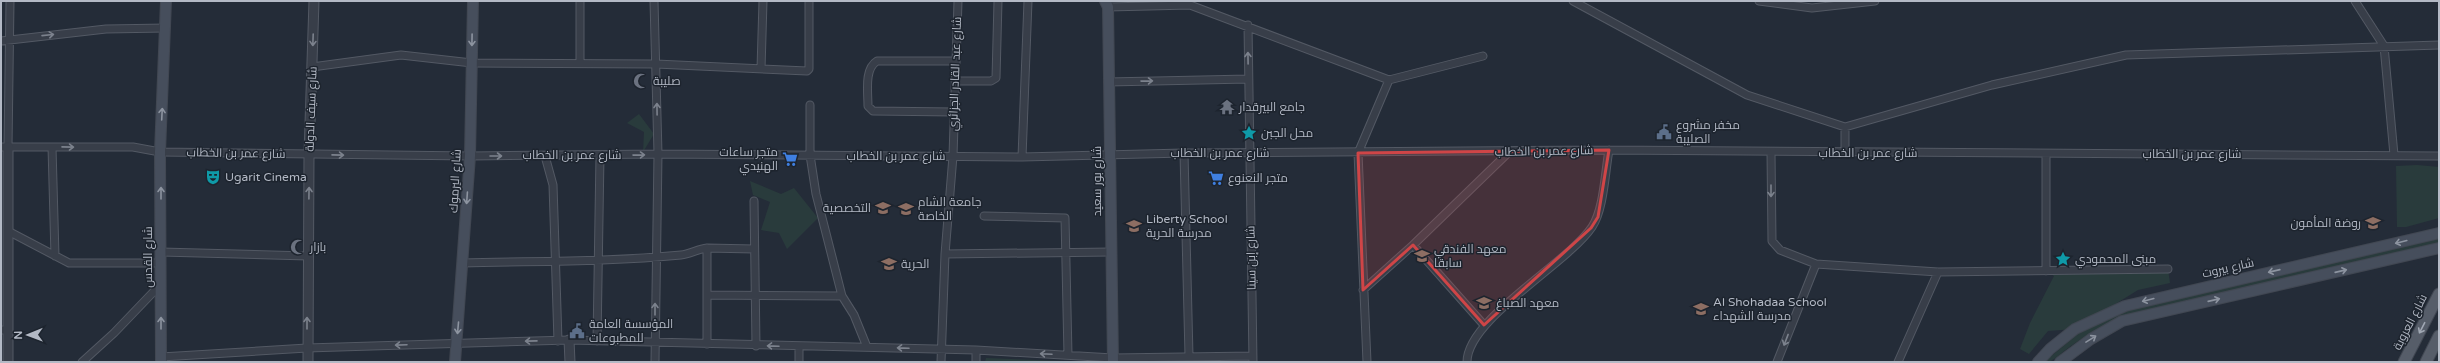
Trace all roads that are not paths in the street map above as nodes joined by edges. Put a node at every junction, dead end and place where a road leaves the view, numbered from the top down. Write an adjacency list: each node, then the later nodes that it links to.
1 (10, 1): 19 (street)
2 (166, 1): 18 (main road, شارع القدس)
3 (314, 1): 28 (street, شارع سيف الدولة, one-way to 28)
4 (473, 1): 25 (main road, شارع اليرموك, one-way to 25)
5 (580, 1): 26 (street)
6 (654, 1): 27 (street)
7 (763, 1): 29 (street)
8 (809, 1): 29 (street)
9 (958, 1): 24 (street, شارع عبد القادر الجزائري)
10 (998, 1): 32 (street)
11 (1028, 1): 58 (street)
12 (1573, 1): 36 (street)
13 (1759, 1): 14 (street)
14 (1875, 1)
15 (2355, 1): 22 (street)
16 (1107, 4): 17 (street); 33 (main road, شارع بور سعيد)
17 (1248, 25): 30 (street, شارع إبن سينا, one-way to 17); 31 (street)
18 (166, 28): 19 (street, one-way to 18); 40 (main road, شارع القدس, one-way to 18)
19 (9, 39): 20 (street); 37 (street)
20 (1, 41)
21 (2439, 45): 22 (street)
22 (2384, 46): 36 (street); 53 (street)
23 (1483, 56): 31 (street)
24 (956, 61): 32 (street, شارع عبد القادر الجزائري); 35 (street)
25 (472, 63): 26 (street); 28 (street); 54 (main road, شارع اليرموك)
26 (580, 63): 27 (street)
27 (656, 64): 29 (street); 48 (street, one-way to 27)
28 (312, 67): 47 (street, شارع سيف الدولة)
29 (761, 68)
30 (1248, 79): 33 (street, one-way to 30); 44 (street, شارع إبن سينا)
31 (1389, 80): 45 (street)
32 (955, 81): 35 (street, شارع عبد القادر الجزائري)
33 (1108, 82): 52 (main road, شارع بور سعيد)
34 (810, 105): 51 (street)
35 (954, 112): 56 (street, شارع عبد القادر الجزائري)
36 (1845, 127): 46 (street)
37 (5, 147): 38 (street, شارع عمر بن الخطاب); 61 (street)
38 (52, 147): 40 (street, شارع عمر بن الخطاب, one-way to 40); 71 (street)
39 (1609, 150): 41 (street, شارع عمر بن الخطاب); 42 (street, شارع عمر بن الخطاب); 88 (street)
40 (160, 152): 47 (street, شارع عمر بن الخطاب); 67 (main road, شارع القدس, one-way to 40)
41 (1509, 152): 45 (street, شارع عمر بن الخطاب); 63 (street)
42 (1771, 152): 46 (street, شارع عمر بن الخطاب); 78 (street, one-way to 78)
43 (1184, 153): 44 (street, شارع عمر بن الخطاب); 52 (street, شارع عمر بن الخطاب); 105 (street)
44 (1249, 153): 45 (street, شارع عمر بن الخطاب); 106 (street, شارع إبن سينا)
45 (1358, 153): 83 (street)
46 (1845, 153): 49 (street, شارع عمر بن الخطاب)
47 (309, 154): 54 (street, شارع عمر بن الخطاب, one-way to 54); 72 (street, شارع سيف الدولة, one-way to 47)
48 (658, 154): 50 (street, شارع عمر بن الخطاب, one-way to 48); 51 (street, شارع عمر بن الخطاب); 73 (street)
49 (2046, 154): 53 (street, شارع عمر بن الخطاب); 80 (street)
50 (600, 155): 55 (street, شارع عمر بن الخطاب); 74 (street)
51 (810, 155): 56 (street, شارع عمر بن الخطاب); 87 (street)
52 (1110, 155): 58 (street, شارع عمر بن الخطاب); 68 (main road, شارع بور سعيد)
53 (2394, 155): 57 (street, شارع عمر بن الخطاب)
54 (470, 156): 55 (street, شارع عمر بن الخطاب, one-way to 55); 77 (main road, شارع اليرموك, one-way to 77)
55 (545, 156): 75 (street)
56 (953, 156): 58 (street, شارع عمر بن الخطاب); 70 (street, شارع عبد القادر الجزائري)
57 (2439, 156)
58 (1022, 157)
59 (754, 201): 66 (street)
60 (984, 216): 69 (street)
61 (8, 231): 71 (street); 89 (street)
62 (2439, 233): 121 (main road, شارع بيروت, one-way to 121)
63 (1413, 245): 83 (street); 88 (street)
64 (707, 248): 66 (street); 73 (street); 85 (street)
65 (2439, 248): 122 (main road, one-way to 65)
66 (754, 249): 86 (street)
67 (161, 252): 72 (street); 76 (main road, شارع القدس)
68 (1110, 252): 69 (street); 107 (main road, شارع بور سعيد)
69 (1066, 253): 70 (street); 103 (street)
70 (945, 254): 101 (street, شارع عبد القادر الجزائري)
71 (55, 256): 76 (street)
72 (308, 256): 100 (street, شارع سيف الدولة, one-way to 72)
73 (655, 256): 74 (street); 94 (street, one-way to 73)
74 (598, 260): 75 (street); 93 (street)
75 (556, 261): 77 (street); 92 (street)
76 (161, 263): 82 (main road, شارع القدس)
77 (463, 263): 95 (main road, شارع اليرموك, one-way to 95)
78 (1816, 264): 81 (street); 119 (street, one-way to 119)
79 (2168, 269): 80 (street)
80 (2046, 270): 81 (street)
81 (1938, 272): 120 (street)
82 (160, 285): 104 (main road, شارع القدس, one-way to 82); 109 (street)
83 (1363, 290): 117 (street)
84 (2439, 294): 123 (main road, شارع العروبة, one-way to 123)
85 (707, 295): 86 (street); 96 (street)
86 (755, 295): 87 (street); 97 (street)
87 (842, 296): 99 (street)
88 (1484, 326): 118 (street)
89 (4, 330): 108 (street)
90 (2439, 336): 124 (main road)
91 (570, 340): 92 (street); 93 (street); 112 (street)
92 (558, 341): 95 (street, one-way to 95)
93 (597, 341): 94 (street)
94 (655, 342): 96 (street); 113 (street)
95 (456, 343): 100 (street, one-way to 100); 111 (main road, شارع اليرموك)
96 (707, 344): 97 (street)
97 (756, 346): 98 (street, one-way to 97)
98 (799, 347): 99 (street); 114 (street)
99 (867, 347): 101 (street, one-way to 99)
100 (307, 348): 104 (street); 110 (street, شارع سيف الدولة)
101 (942, 350): 102 (street); 115 (street, شارع عبد القادر الجزائري)
102 (976, 350): 103 (street, one-way to 102); 116 (street)
103 (1068, 355): 107 (street)
104 (161, 359)
105 (1188, 359): 106 (street); 107 (street)
106 (1253, 359)
107 (1113, 360)
108 (8, 362)
109 (82, 362)
110 (308, 362)
111 (455, 362)
112 (570, 362)
113 (655, 362)
114 (799, 362)
115 (941, 362)
116 (976, 362)
117 (1368, 362)
118 (1467, 362)
119 (1777, 362)
120 (1898, 362)
121 (2038, 362)
122 (2060, 362)
123 (2404, 362)
124 (2426, 362)

